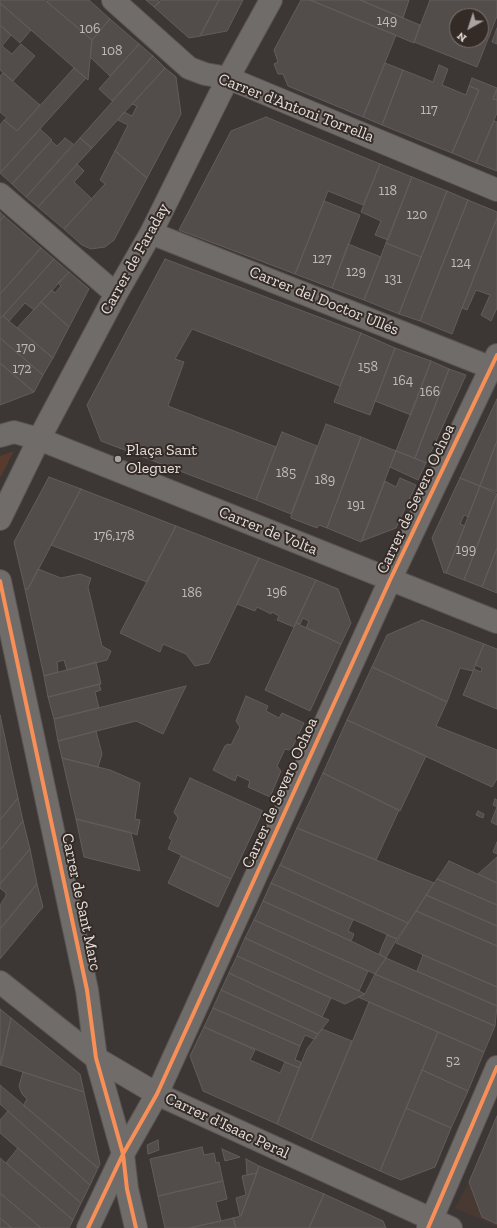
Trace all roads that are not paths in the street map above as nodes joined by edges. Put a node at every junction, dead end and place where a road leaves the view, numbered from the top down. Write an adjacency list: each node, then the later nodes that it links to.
1 (113, 0): 3 (street, Carrer d'Antoni Torrella)
2 (271, 0): 3 (street, Carrer de Faraday)
3 (228, 78): 4 (street, Carrer d'Antoni Torrella); 6 (street, Carrer de Faraday)
4 (497, 190)
5 (0, 194): 7 (street)
6 (151, 233): 7 (street, Carrer de Faraday); 8 (street, Carrer del Doctor Ullés)
7 (116, 294): 10 (street, Carrer de Faraday)
8 (495, 364): 12 (street, Carrer de Severo Ochoa)
9 (0, 436): 10 (street, Carrer de Volta)
10 (39, 439): 11 (street, Carrer de Faraday); 12 (street, Carrer de Volta)
11 (0, 519)
12 (390, 580): 14 (street, Carrer de Volta); 18 (street, Carrer de Severo Ochoa)
13 (0, 581): 16 (street, Carrer de Sant Marc)
14 (497, 622)
15 (0, 982): 16 (street, Carrer d'Isaac Peral)
16 (96, 1058): 18 (street, Carrer d'Isaac Peral); 19 (street, Carrer de Sant Marc)
17 (497, 1067): 20 (street)
18 (157, 1094): 19 (street, Carrer de Severo Ochoa); 20 (street, Carrer d'Isaac Peral)
19 (123, 1154): 21 (street, Carrer de Severo Ochoa); 22 (street, Carrer de Sant Marc)
20 (437, 1225)
21 (88, 1228)
22 (136, 1228)

